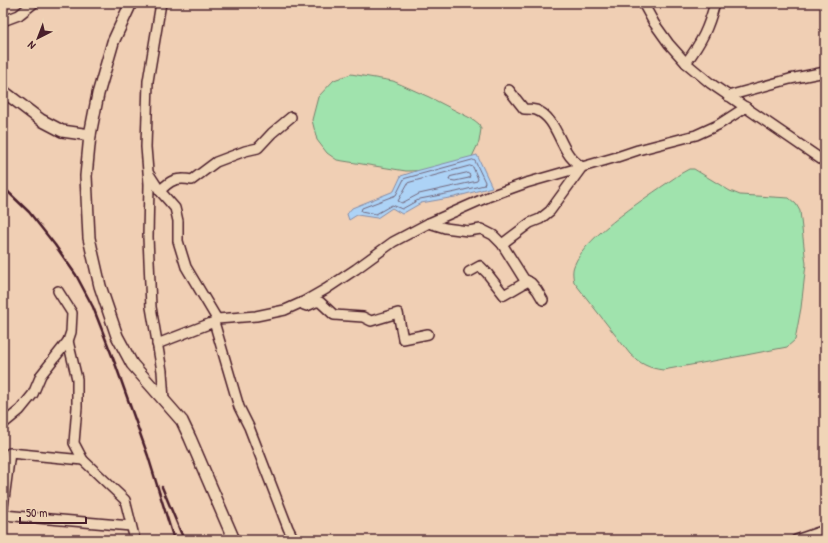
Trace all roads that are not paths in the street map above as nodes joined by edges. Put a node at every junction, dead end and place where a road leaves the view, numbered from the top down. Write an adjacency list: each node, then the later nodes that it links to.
1 (34, 3): 6 (street)
2 (131, 3): 14 (street)
3 (161, 3): 17 (street)
4 (643, 3): 7 (street)
5 (715, 3): 7 (street)
6 (3, 21)
7 (686, 63): 11 (street)
8 (825, 72): 11 (street)
9 (509, 90): 16 (street)
10 (3, 91): 14 (street)
11 (728, 96): 12 (street)
12 (746, 108): 15 (street); 16 (street)
13 (291, 117): 18 (street)
14 (90, 135): 30 (street)
15 (825, 162)
16 (582, 167): 19 (street); 20 (street)
17 (148, 171): 18 (street); 29 (street)
18 (160, 191): 26 (street)
19 (428, 223): 20 (street); 25 (street)
20 (502, 244): 22 (street)
21 (469, 272): 22 (street)
22 (528, 281): 24 (street)
23 (58, 291): 28 (street)
24 (543, 300)
25 (299, 304): 26 (street); 27 (street)
26 (216, 320): 29 (street); 39 (street)
27 (428, 334)
28 (68, 341): 31 (street); 32 (street)
29 (157, 344): 30 (street)
30 (164, 400): 38 (street)
31 (3, 424)
32 (83, 460): 33 (street); 35 (street)
33 (3, 507)
34 (3, 515): 35 (street)
35 (131, 526): 37 (street)
36 (825, 530): 40 (street)
37 (135, 540)
38 (234, 540)
39 (294, 540)
40 (796, 540)

